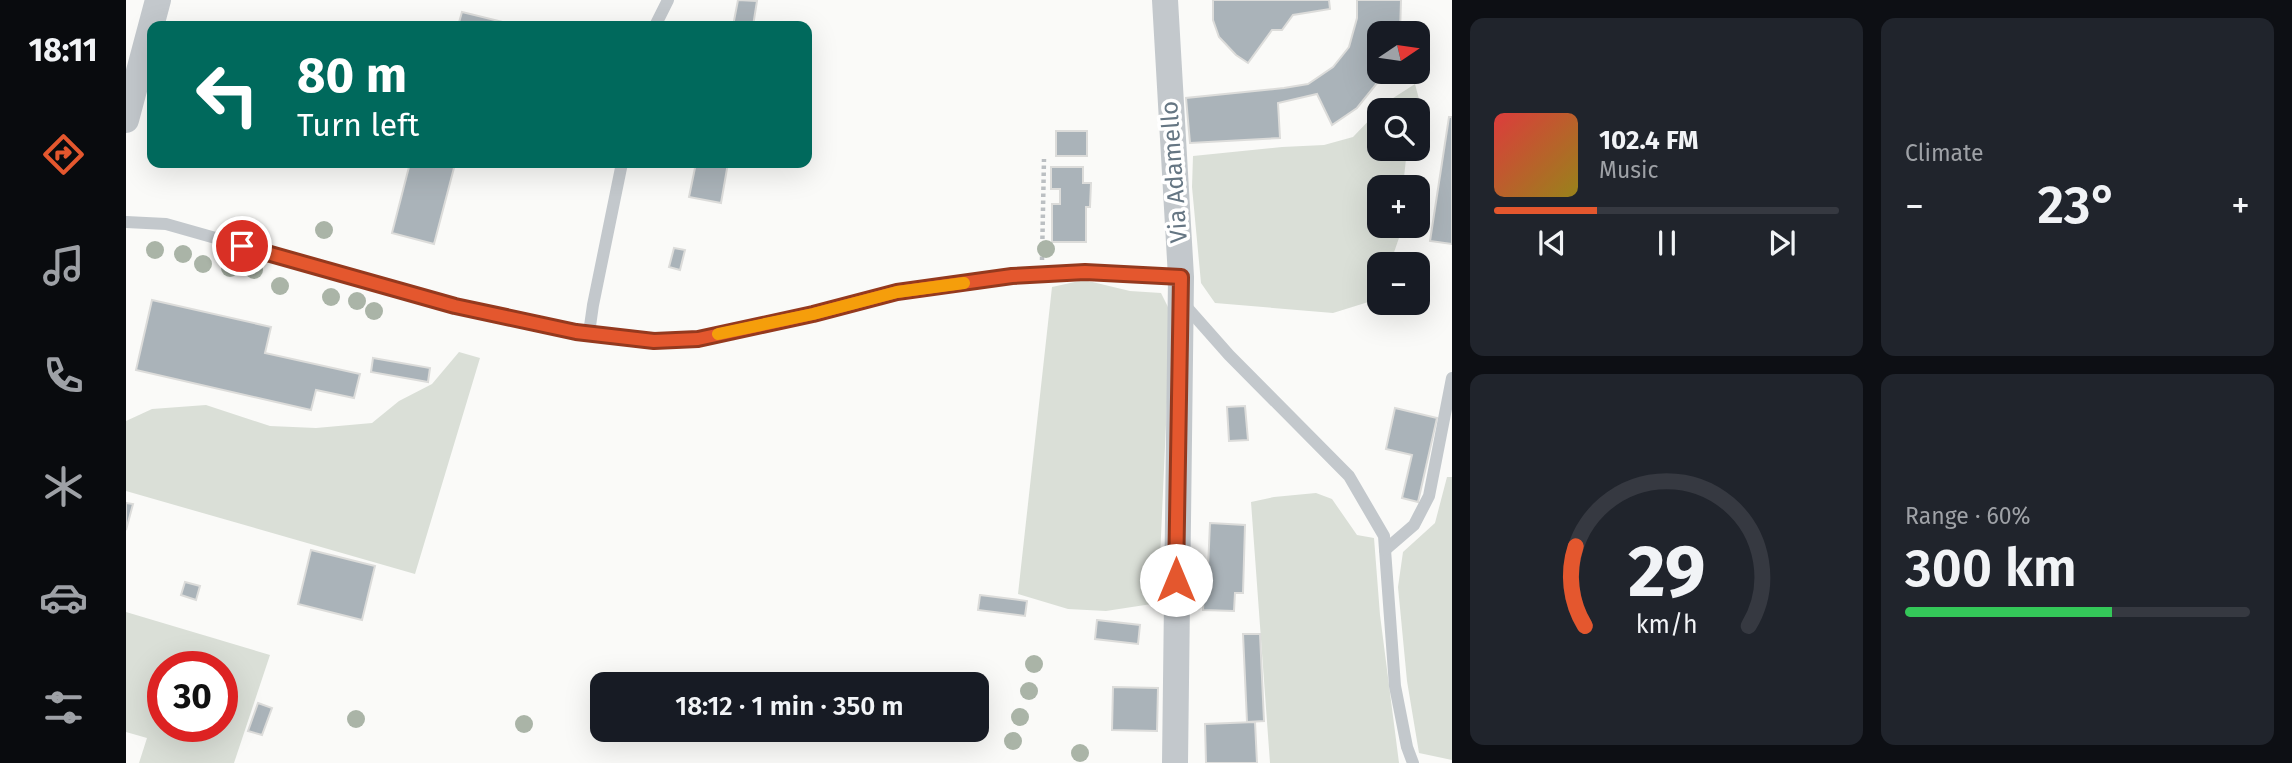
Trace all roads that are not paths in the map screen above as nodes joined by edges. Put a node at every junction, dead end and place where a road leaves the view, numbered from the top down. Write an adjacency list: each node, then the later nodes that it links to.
1 (159, 0): 4 (street)
2 (668, 0): 5 (lane)
3 (1165, 0): 10 (street, Via Adamello)
4 (153, 21)
5 (658, 21)
6 (147, 44): 7 (street)
7 (126, 120)
8 (621, 168): 11 (lane)
9 (126, 222): 11 (lane)
10 (1181, 288): 11 (lane); 13 (lane); 14 (street, Via Adamello)
11 (590, 333)
12 (1452, 378): 13 (lane)
13 (1385, 550): 15 (lane)
14 (1175, 763)
15 (1413, 763)

